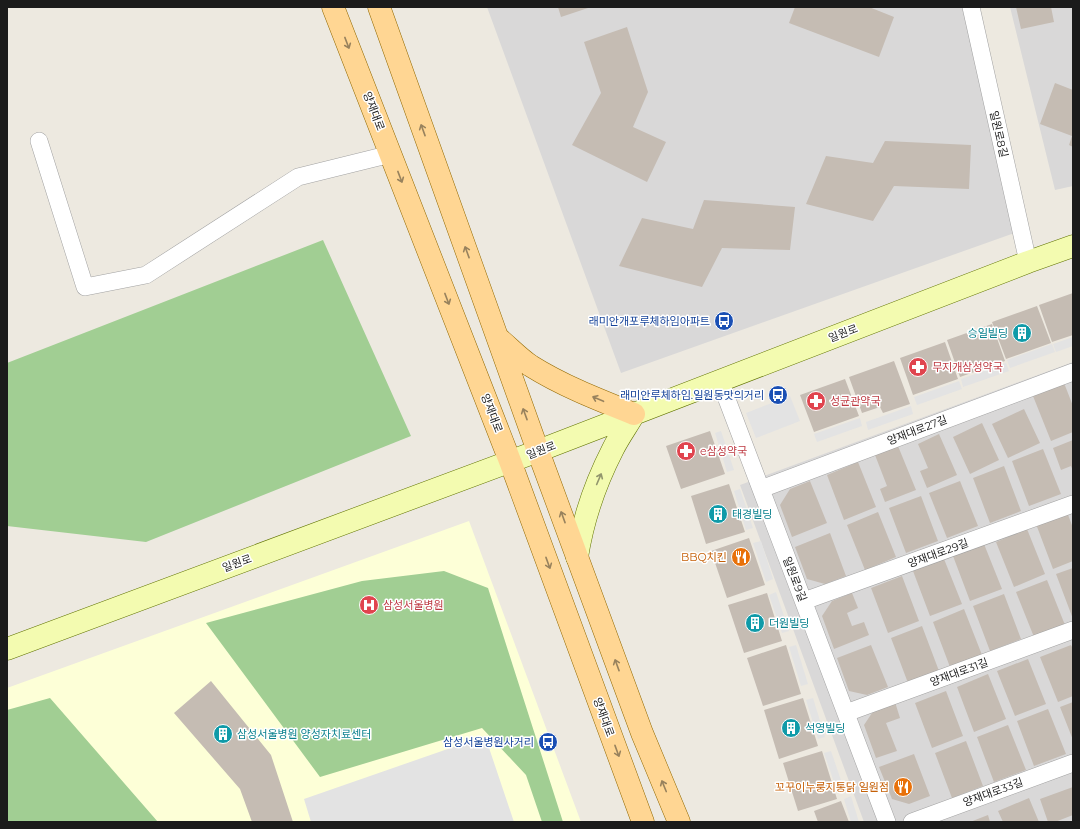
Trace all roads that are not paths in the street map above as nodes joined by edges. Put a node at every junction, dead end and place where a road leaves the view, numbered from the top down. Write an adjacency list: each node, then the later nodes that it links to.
1 (333, 7): 5 (main road, 양재대로, one-way to 5)
2 (379, 7): 8 (main road, one-way to 2)
3 (971, 7): 7 (street, 일원로8길)
4 (39, 140): 5 (street)
5 (391, 154): 13 (main road, 양재대로, one-way to 13)
6 (1073, 246): 7 (street, 일원로)
7 (1028, 262): 10 (street, 일원로)
8 (498, 338): 11 (main road, one-way to 8); 12 (main road, one-way to 8)
9 (1073, 372): 14 (street, 양재대로27길)
10 (720, 381): 11 (street, 일원로); 14 (street, 일원로9길)
11 (634, 414): 12 (street, 일원로); 16 (street, one-way to 11)
12 (538, 451): 13 (street, 일원로); 16 (main road, one-way to 12)
13 (510, 461): 19 (street, 일원로); 22 (main road, 양재대로, one-way to 22)
14 (761, 489): 17 (street, 일원로9길)
15 (1073, 504): 17 (street, 양재대로29길)
16 (577, 557): 23 (main road, one-way to 16)
17 (804, 601): 20 (street, 일원로9길)
18 (1073, 630): 20 (street, 양재대로31길)
19 (7, 649)
20 (846, 713): 24 (street, 일원로9길)
21 (1073, 763): 25 (street, 양재대로33길)
22 (643, 822)
23 (679, 822)
24 (887, 822)
25 (912, 822)

